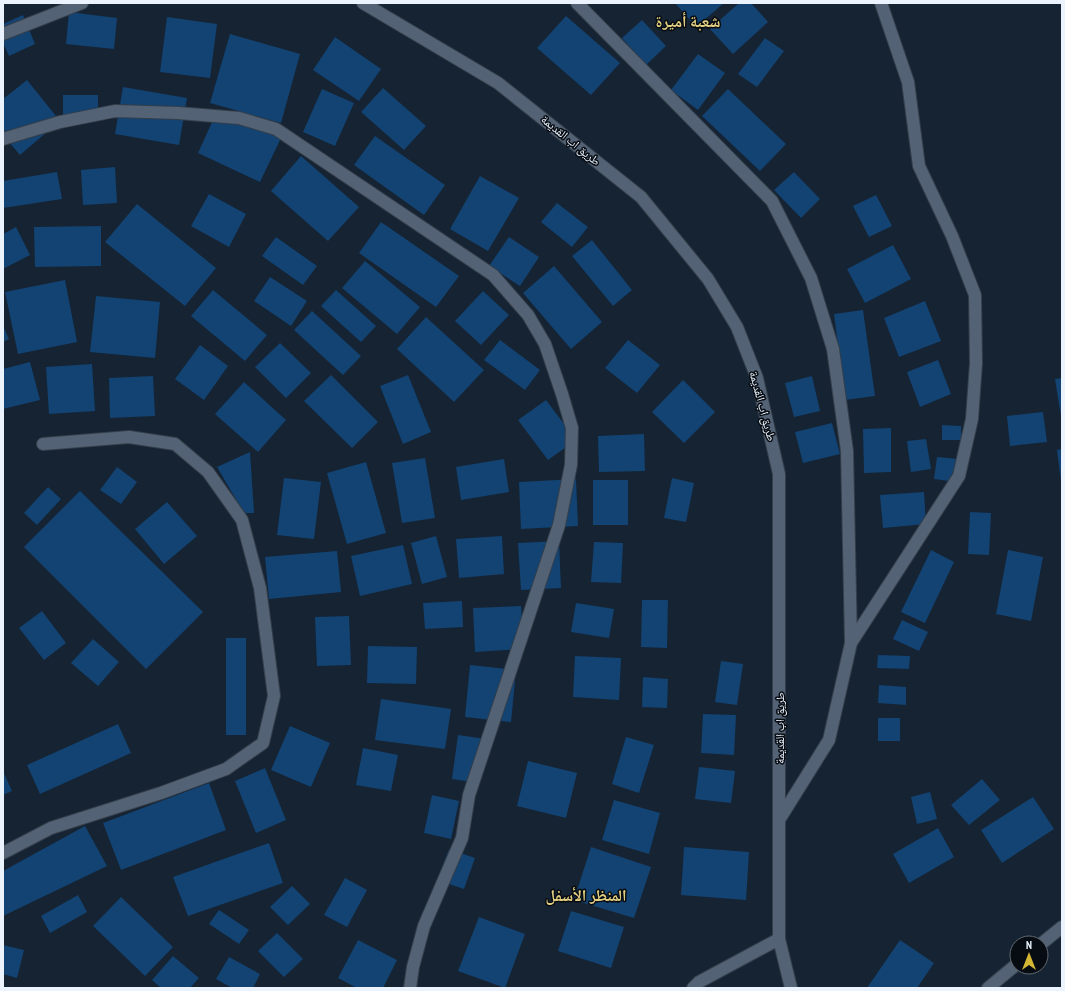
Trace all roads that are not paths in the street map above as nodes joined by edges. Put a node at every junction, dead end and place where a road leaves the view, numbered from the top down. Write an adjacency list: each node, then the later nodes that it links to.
1 (82, 3): 5 (street)
2 (363, 3): 9 (street, طريق اب القديمة)
3 (577, 3): 8 (street)
4 (881, 3): 8 (street)
5 (3, 34)
6 (3, 139): 15 (street)
7 (43, 444): 10 (street)
8 (851, 643): 9 (street)
9 (779, 820): 13 (street, طريق اب القديمة)
10 (3, 853)
11 (1062, 927): 12 (street)
12 (1049, 938)
13 (779, 939): 16 (street); 17 (street, طريق اب القديمة)
14 (1009, 971): 18 (street)
15 (410, 988)
16 (693, 988)
17 (791, 988)
18 (988, 988)

